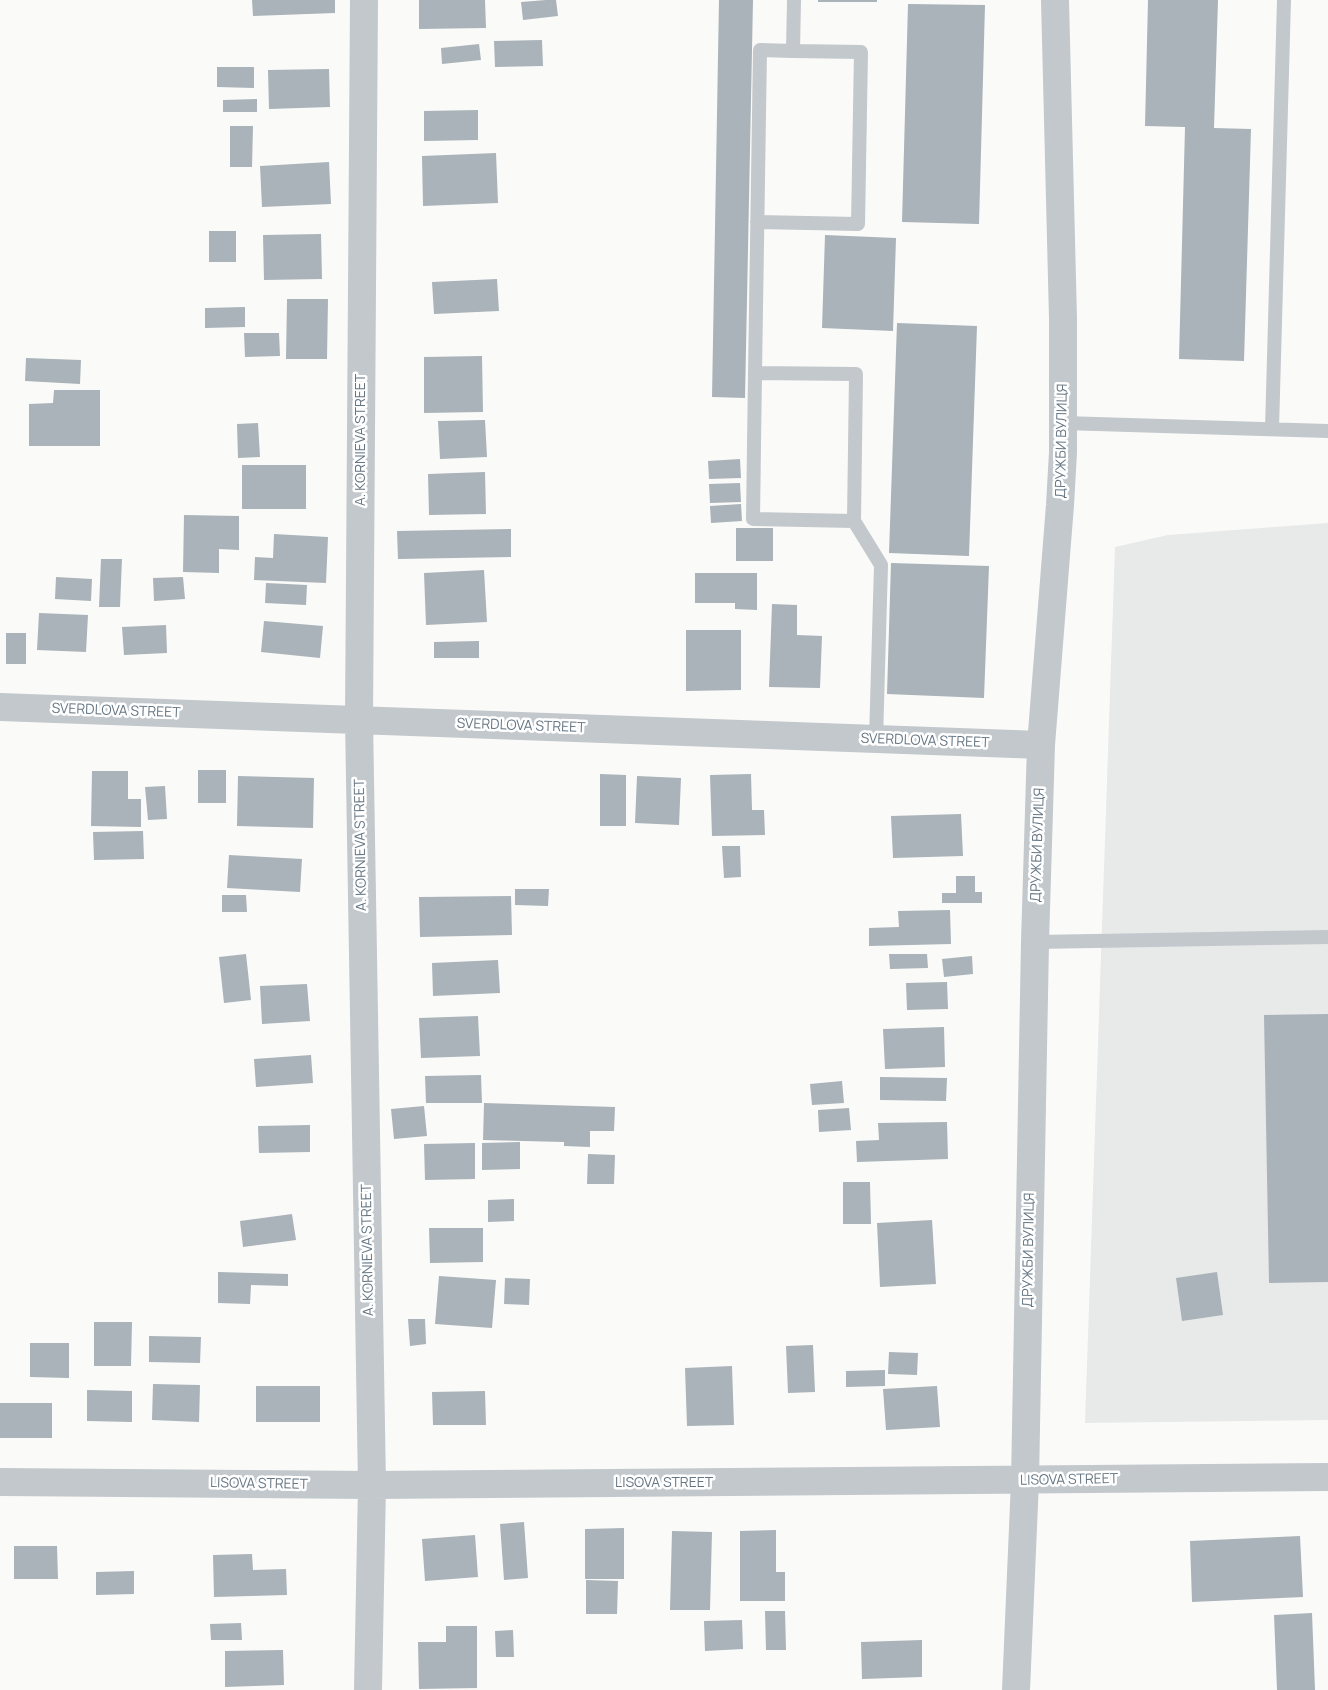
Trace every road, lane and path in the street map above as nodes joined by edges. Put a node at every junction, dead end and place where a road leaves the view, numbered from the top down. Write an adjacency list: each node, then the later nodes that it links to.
1 (364, 0): 13 (street, A. KORNIEVA STREET)
2 (794, 0): 5 (lane)
3 (1055, 0): 8 (street, ДРУЖБИ ВУЛИЦЯ)
4 (1284, 0): 9 (lane)
5 (793, 51): 6 (lane); 6 (lane)
6 (757, 222): 7 (lane)
7 (755, 373): 11 (lane); 11 (lane)
8 (1063, 423): 9 (lane); 15 (street, ДРУЖБИ ВУЛИЦЯ)
9 (1272, 429): 10 (lane)
10 (1328, 431)
11 (854, 521): 14 (lane)
12 (0, 707): 13 (street, SVERDLOVA STREET)
13 (359, 720): 14 (street, SVERDLOVA STREET); 21 (street, A. KORNIEVA STREET)
14 (876, 739): 15 (street, SVERDLOVA STREET)
15 (1041, 745): 17 (street, ДРУЖБИ ВУЛИЦЯ)
16 (1328, 937): 17 (lane)
17 (1035, 942): 19 (street, ДРУЖБИ ВУЛИЦЯ)
18 (1328, 1477): 19 (street, LISOVA STREET)
19 (1025, 1481): 21 (street, LISOVA STREET); 23 (street, ДРУЖБИ ВУЛИЦЯ)
20 (0, 1482): 21 (street, LISOVA STREET)
21 (372, 1485): 22 (street, A. KORNIEVA STREET)
22 (368, 1690)
23 (1016, 1690)

